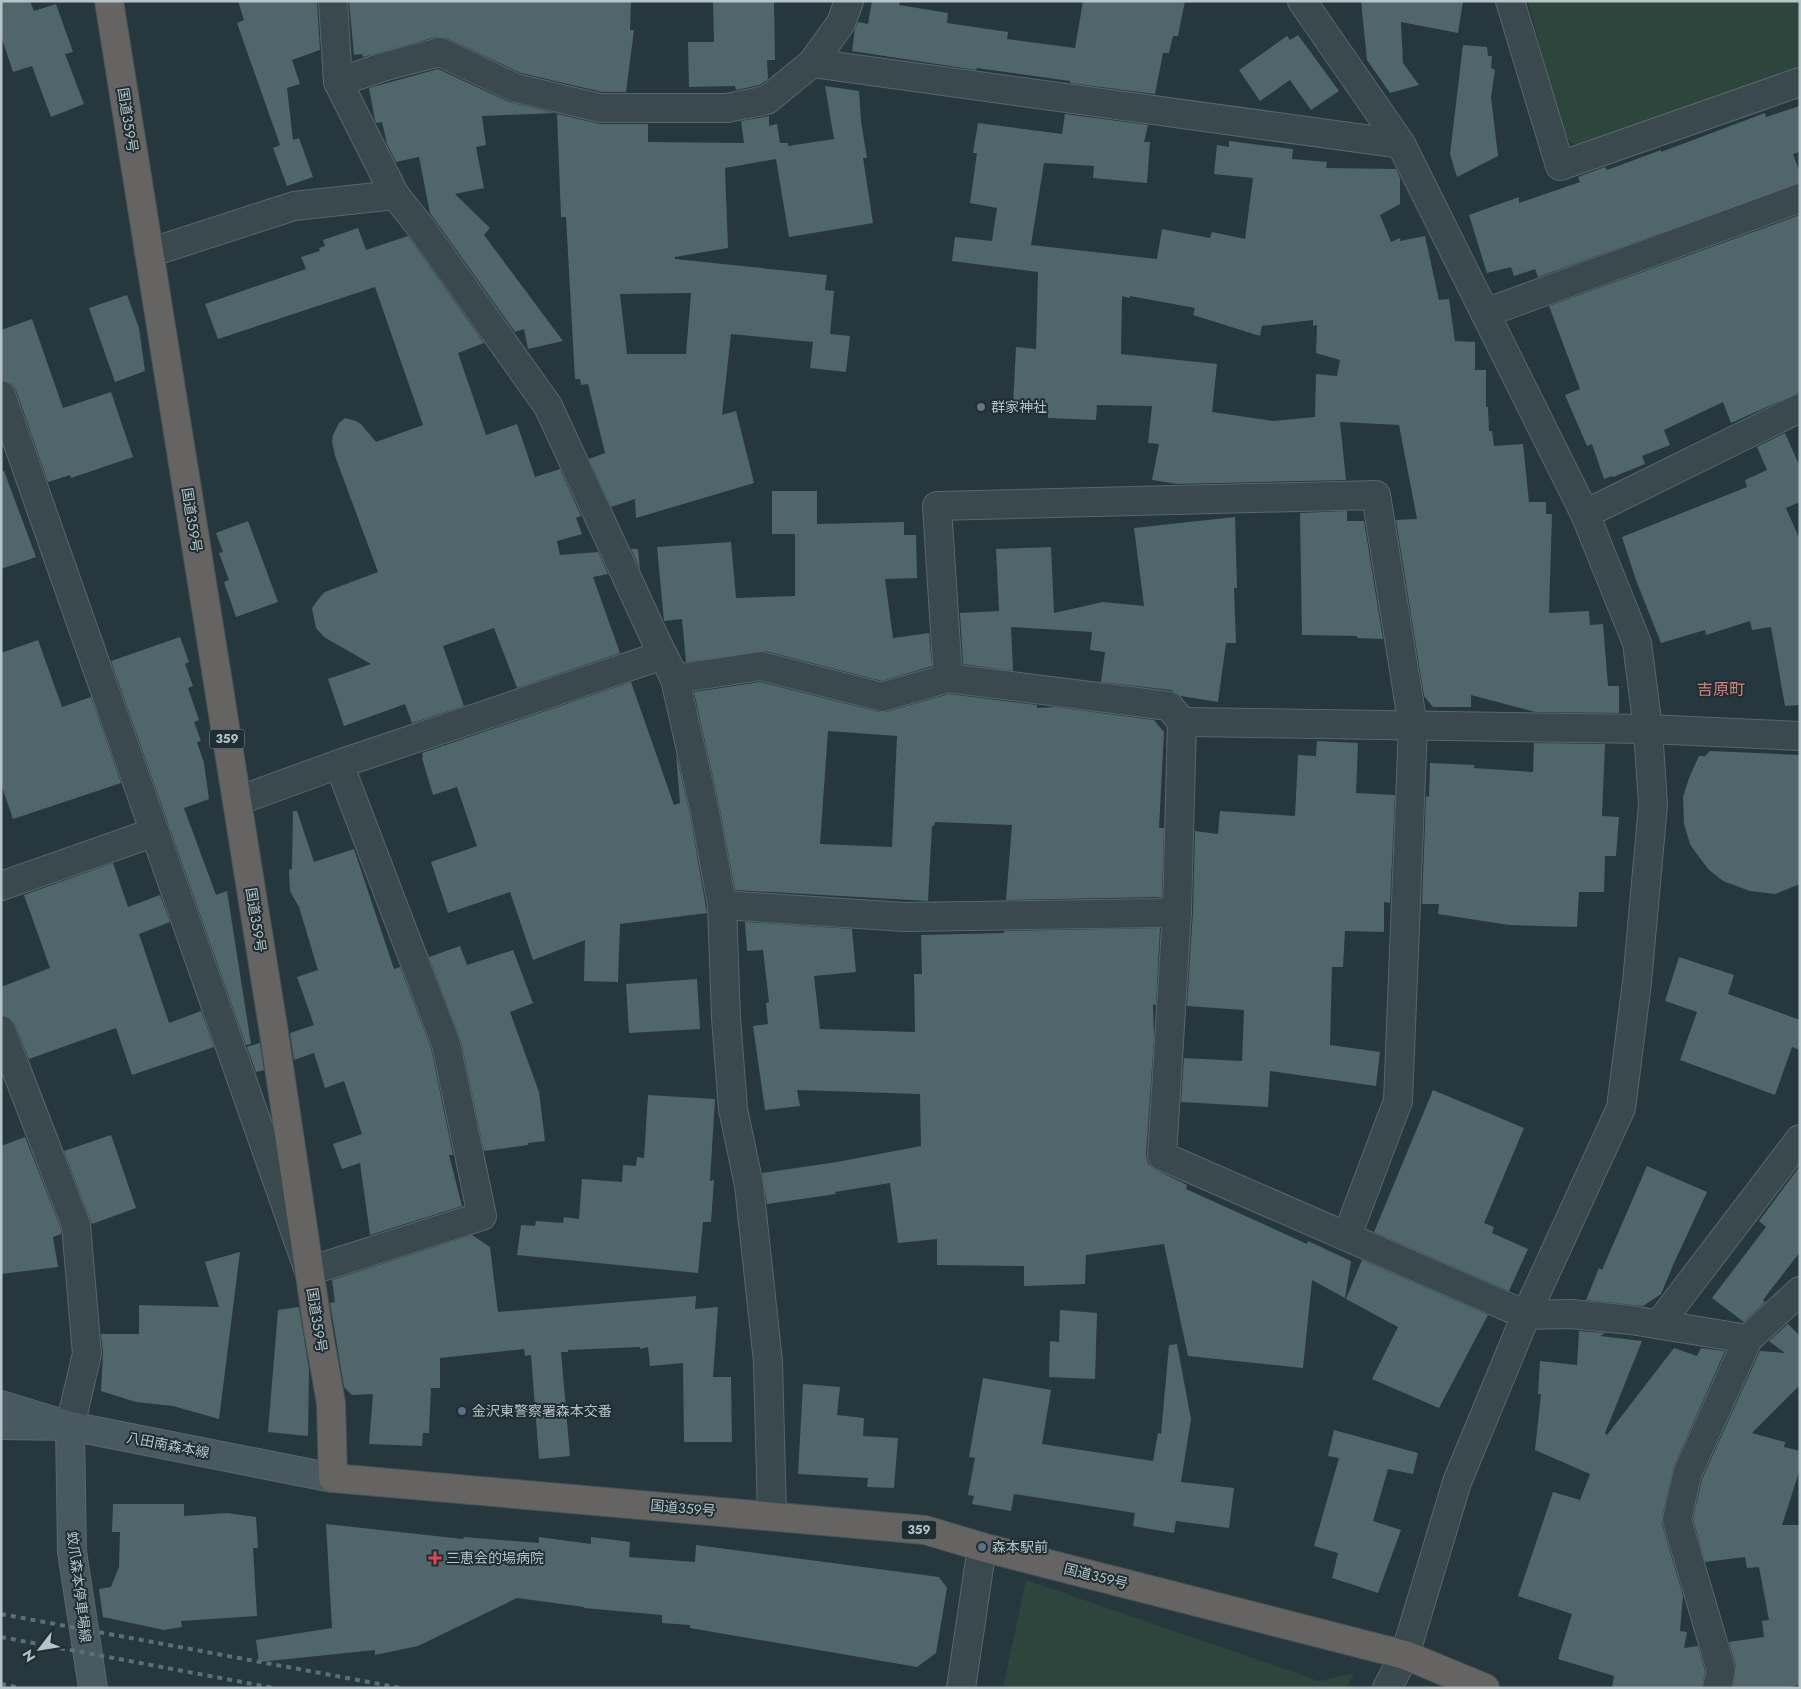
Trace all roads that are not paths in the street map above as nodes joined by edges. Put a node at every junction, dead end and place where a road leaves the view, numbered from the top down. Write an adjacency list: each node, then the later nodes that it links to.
1 (109, 1): 12 (highway, 国道359号 / 359)
2 (333, 1): 7 (street)
3 (849, 1): 6 (street)
4 (1302, 1): 9 (street)
5 (1510, 1): 8 (street)
6 (812, 63): 7 (street); 9 (street)
7 (338, 82): 10 (street)
8 (1800, 82)
9 (1401, 144): 13 (street)
10 (395, 195): 12 (street); 17 (street)
11 (1800, 198): 13 (street)
12 (149, 253): 24 (highway, 国道359号 / 359)
13 (1485, 314): 16 (street)
14 (1, 395): 25 (street)
15 (1799, 411): 16 (street)
16 (1585, 514): 21 (street)
17 (669, 667): 18 (street); 23 (street); 27 (street)
18 (948, 678): 19 (street); 20 (street)
19 (1182, 722): 20 (street); 28 (street)
20 (1413, 726): 21 (street); 31 (street)
21 (1648, 729): 22 (street); 34 (street)
22 (1800, 736)
23 (339, 764): 24 (street); 32 (street)
24 (237, 801): 32 (highway, 国道359号 / 359)
25 (155, 832): 26 (street); 32 (street)
26 (1, 886)
27 (722, 905): 28 (street); 41 (street)
28 (1177, 910): 31 (street)
29 (1, 1030): 39 (street)
30 (1800, 1139): 35 (street)
31 (1347, 1236): 34 (street)
32 (309, 1272): 40 (highway, 国道359号 / 359)
33 (1800, 1291): 36 (street)
34 (1526, 1314): 35 (street); 43 (street)
35 (1659, 1324): 36 (street)
36 (1748, 1339): 48 (street)
37 (1, 1405): 39 (main road)
38 (1, 1425): 39 (main road, 八田南森本線)
39 (70, 1426): 40 (main road, 八田南森本線); 44 (main road, 蚊爪森本停車場線)
40 (333, 1478): 41 (highway, 国道359号 / 359)
41 (772, 1516): 42 (highway, 国道359号 / 359)
42 (982, 1546): 43 (highway, 国道359号 / 359); 45 (street)
43 (1405, 1655): 46 (street); 47 (highway, 国道359号 / 359)
44 (93, 1688)
45 (962, 1688)
46 (1387, 1688)
47 (1484, 1688)
48 (1717, 1688)

